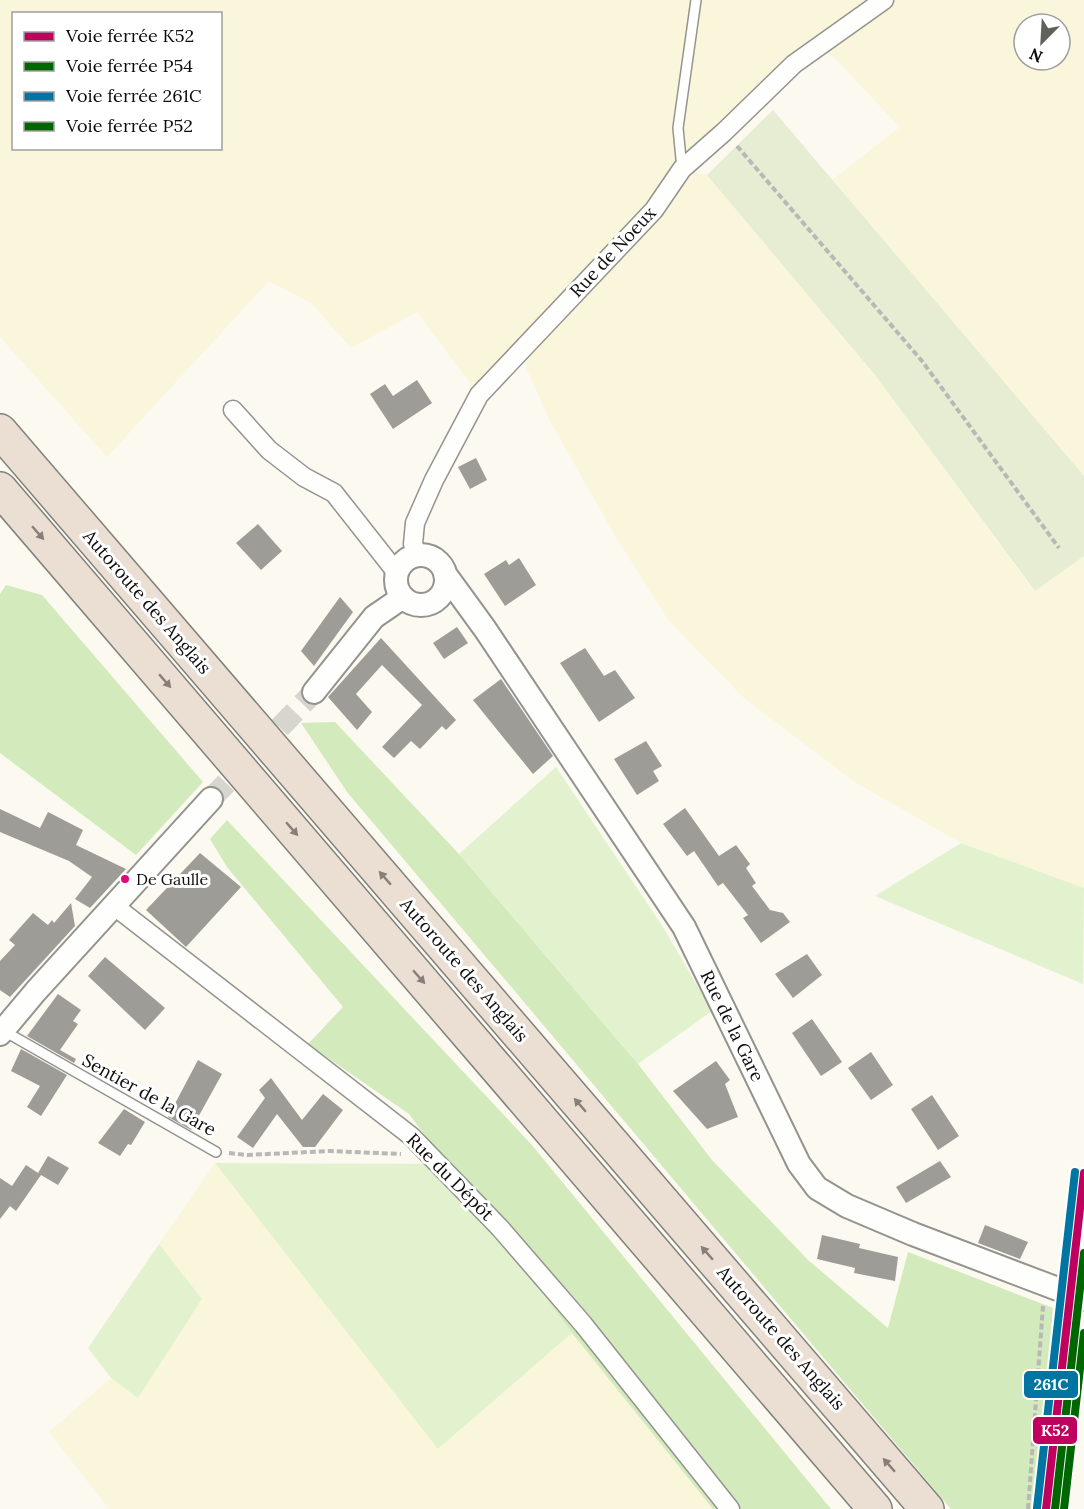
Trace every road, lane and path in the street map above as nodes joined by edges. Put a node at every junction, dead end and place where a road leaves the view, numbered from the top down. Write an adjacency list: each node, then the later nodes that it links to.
1 (696, 0): 4 (lane)
2 (884, 0): 3 (street, Rue de Noeux)
3 (724, 132): 4 (street, Rue de Noeux); 8 (path)
4 (682, 169): 9 (street, Rue de Noeux)
5 (233, 410): 10 (street)
6 (0, 431): 25 (highway, Autoroute des Anglais, one-way to 6)
7 (0, 489): 24 (highway, Autoroute des Anglais, one-way to 24)
8 (1059, 548)
9 (418, 556): 10 (street); 11 (street)
10 (397, 573): 12 (street)
11 (445, 574): 13 (street); 14 (street, Rue de la Gare)
12 (403, 597): 13 (street); 15 (street)
13 (429, 603): 14 (street)
14 (484, 629): 21 (street, Rue de la Gare)
15 (314, 692)
16 (211, 800): 17 (street)
17 (113, 905): 18 (street); 20 (street, Rue du Dépôt)
18 (1, 1039): 19 (lane, Sentier de la Gare)
19 (216, 1152): 20 (path, Sentier de la Gare)
20 (431, 1155): 23 (street, Rue du Dépôt)
21 (1045, 1285): 22 (street, Rue de la Gare); 26 (path)
22 (1083, 1298)
23 (730, 1509)
24 (875, 1509)
25 (927, 1509)
26 (1028, 1509)

